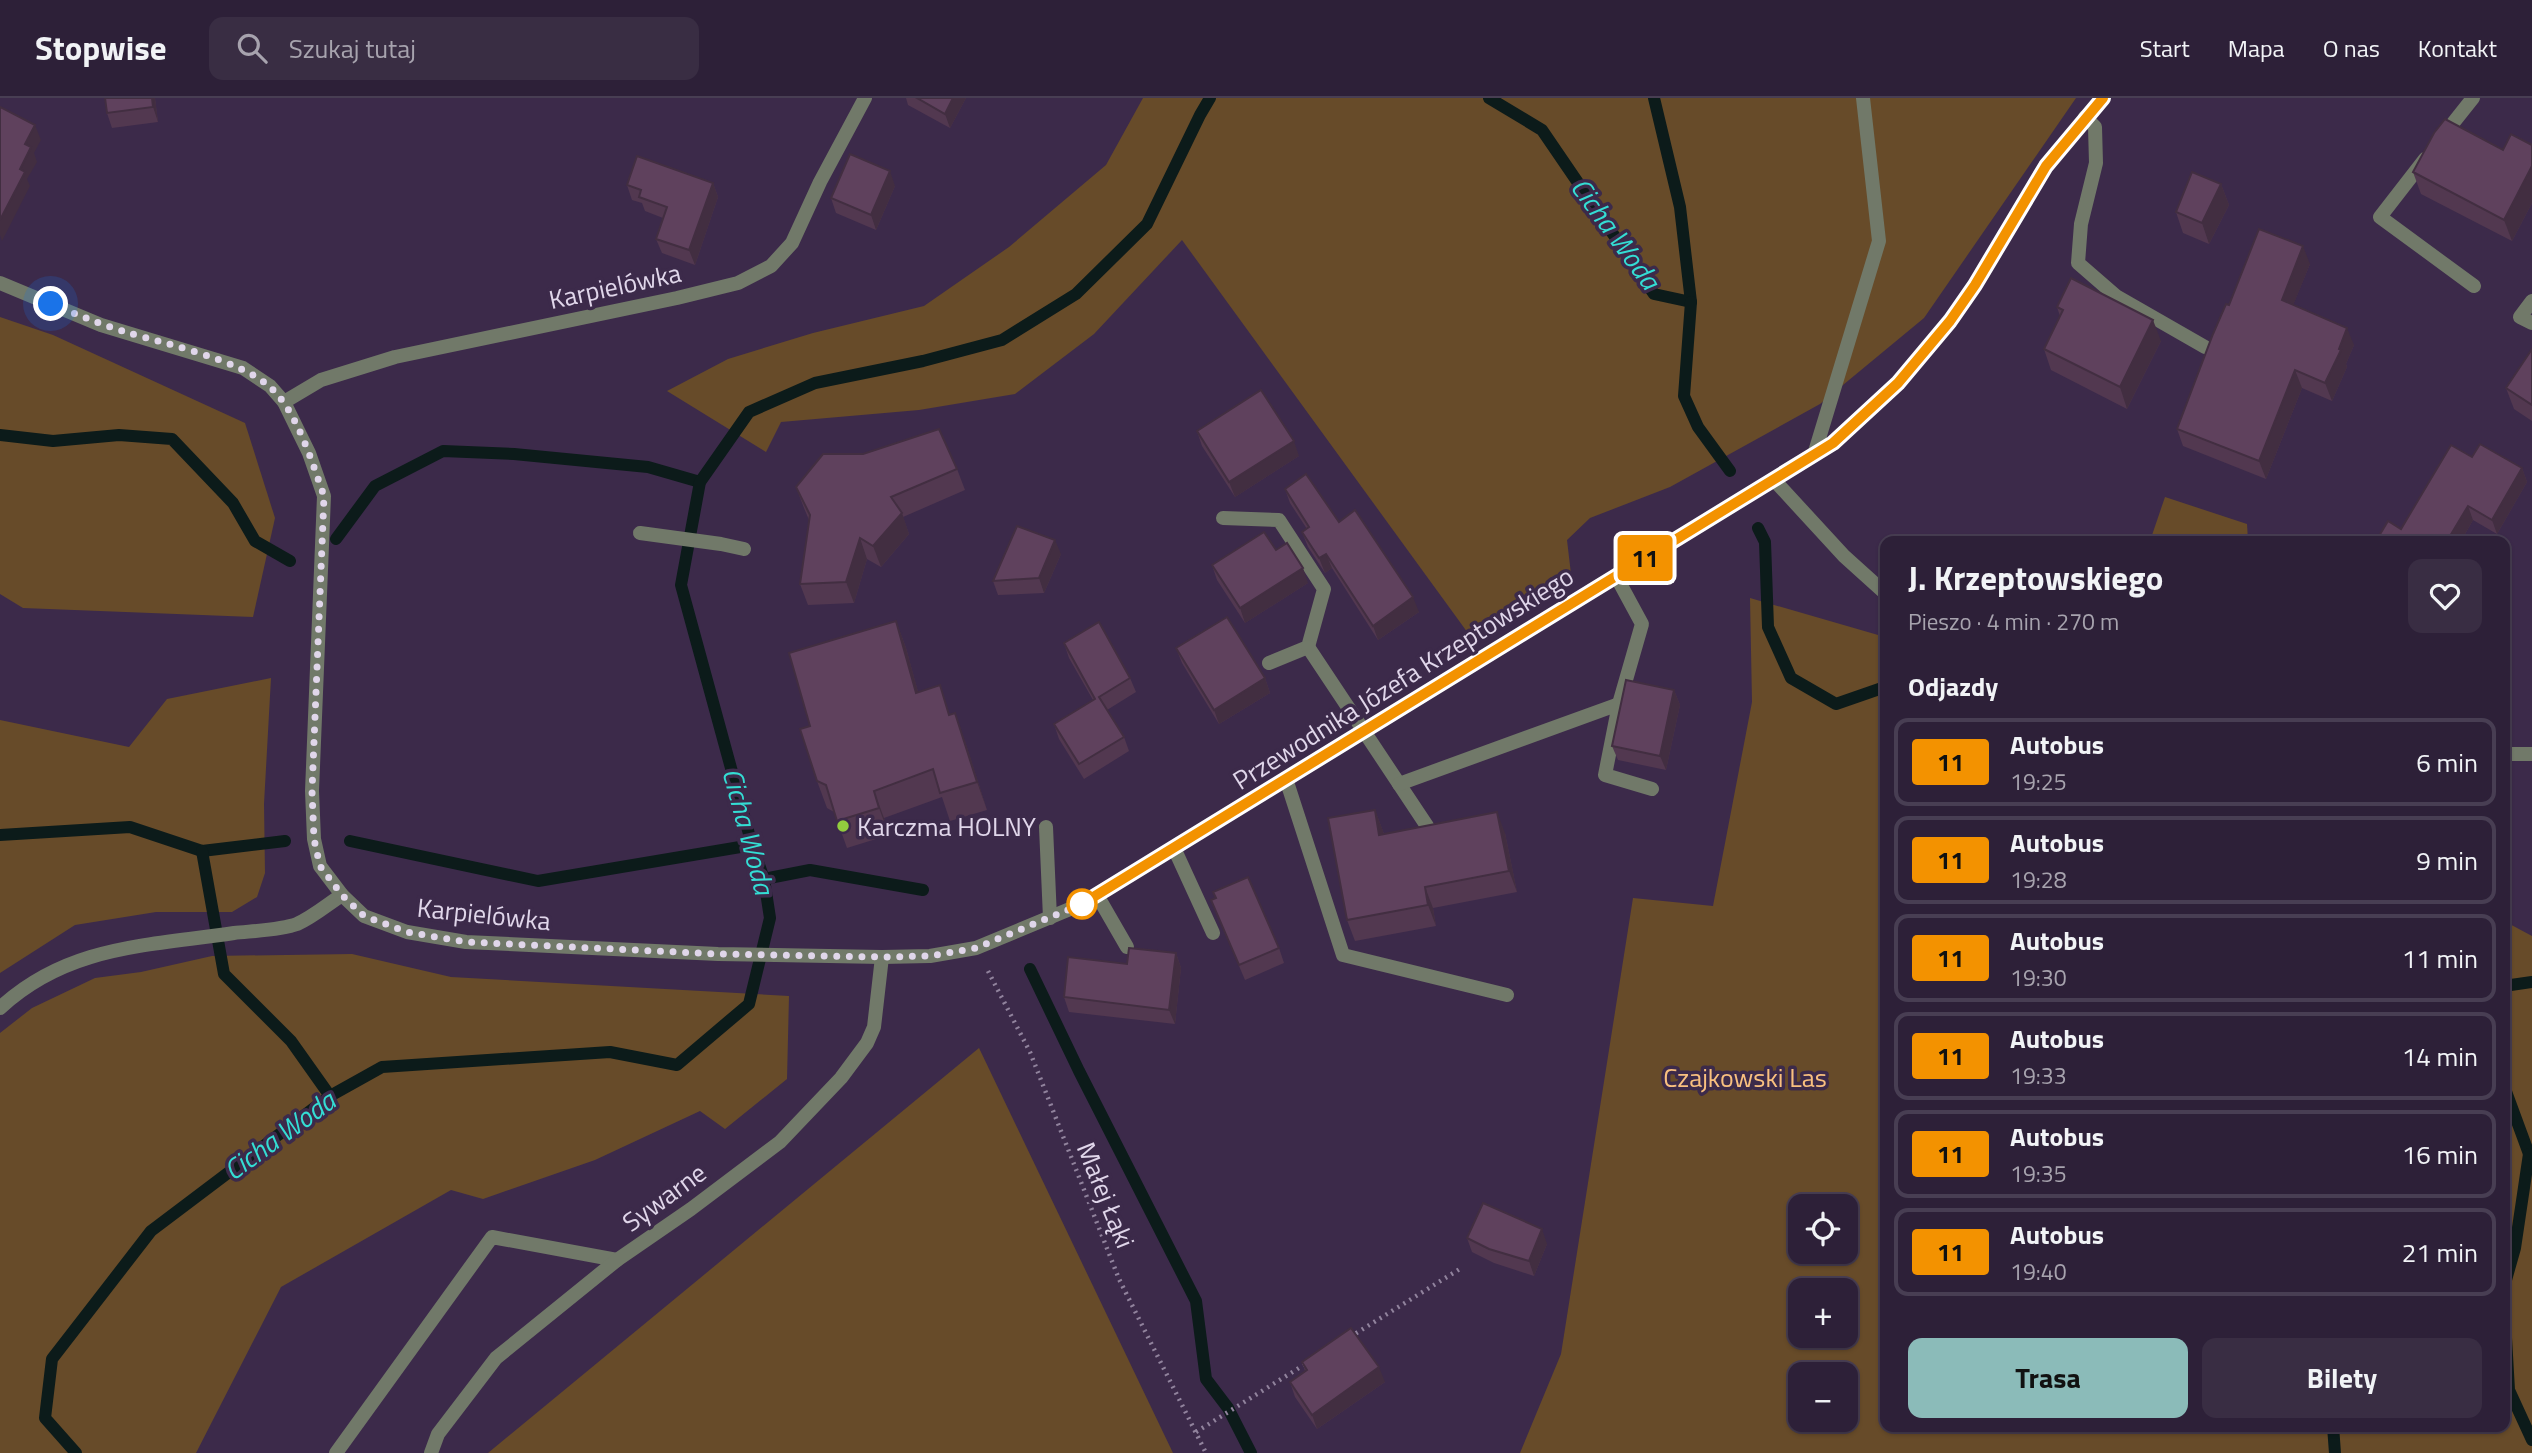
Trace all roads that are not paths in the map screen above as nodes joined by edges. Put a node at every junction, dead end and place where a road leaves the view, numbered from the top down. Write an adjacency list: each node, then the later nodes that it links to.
1 (865, 98): 11 (street, Karpielówka)
2 (1863, 98): 12 (street)
3 (2103, 98): 5 (street, Przewodnika Józefa Krzeptowskiego)
4 (2473, 98): 7 (street)
5 (2085, 117): 10 (street); 12 (street, Przewodnika Józefa Krzeptowskiego)
6 (0, 284): 11 (street, Karpielówka)
7 (2474, 286)
8 (2532, 301): 9 (street)
9 (2532, 323)
10 (2205, 347)
11 (284, 402): 31 (street, Karpielówka)
12 (1814, 455): 13 (street, Przewodnika Józefa Krzeptowskiego)
13 (1775, 481): 17 (street, Przewodnika Józefa Krzeptowskiego); 18 (street)
14 (1223, 518): 19 (street)
15 (664, 539): 16 (street)
16 (744, 549)
17 (1616, 576): 21 (street); 22 (street, Przewodnika Józefa Krzeptowskiego)
18 (1880, 588)
19 (1308, 647): 20 (street); 22 (street)
20 (1269, 663)
21 (1619, 704): 26 (street); 27 (street)
22 (1363, 732): 25 (street, Przewodnika Józefa Krzeptowskiego); 26 (street)
23 (2510, 754): 24 (street)
24 (2532, 754)
25 (1286, 779): 30 (street, Przewodnika Józefa Krzeptowskiego); 38 (street)
26 (1399, 784): 28 (street)
27 (1652, 789)
28 (1427, 826)
29 (1046, 827): 33 (street)
30 (1174, 848): 32 (street, Przewodnika Józefa Krzeptowskiego); 34 (street)
31 (342, 895): 37 (street, Karpielówka); 39 (street)
32 (1097, 895): 33 (street, Przewodnika Józefa Krzeptowskiego); 35 (street)
33 (1050, 918): 36 (street, Przewodnika Józefa Krzeptowskiego)
34 (1213, 933)
35 (1127, 947)
36 (930, 956): 37 (street, Karpielówka)
37 (882, 957): 40 (street, Sywarne)
38 (1507, 995)
39 (0, 1008)
40 (617, 1260): 41 (street); 42 (street, Sywarne)
41 (336, 1453)
42 (431, 1453)

